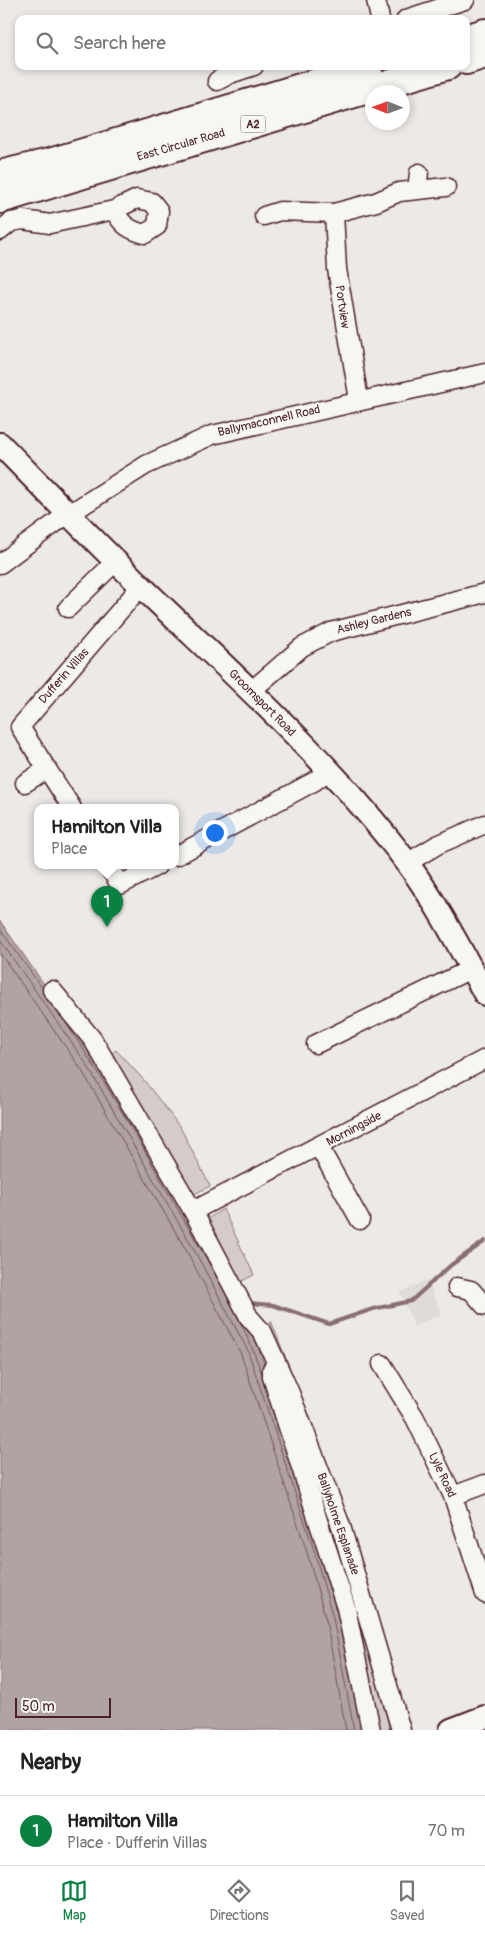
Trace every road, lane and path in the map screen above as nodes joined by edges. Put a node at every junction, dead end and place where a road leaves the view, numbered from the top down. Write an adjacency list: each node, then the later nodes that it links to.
1 (376, 0): 3 (street)
2 (465, 0): 4 (street)
3 (379, 15)
4 (418, 15)
5 (485, 32): 6 (highway)
6 (470, 37)
7 (485, 56): 8 (highway)
8 (470, 60)
9 (242, 70): 12 (street)
10 (357, 70): 13 (highway, East Circular Road / A2)
11 (435, 70): 15 (highway, East Circular Road / A2)
12 (217, 81)
13 (0, 174)
14 (446, 187): 18 (street)
15 (0, 200)
16 (274, 208): 18 (street)
17 (114, 210): 19 (street)
18 (334, 213): 21 (street, Portview)
19 (0, 231)
20 (485, 373): 21 (street, Ballymaconnell Road)
21 (359, 400): 23 (street, Ballymaconnell Road)
22 (0, 444): 23 (main road, Groomsport Road)
23 (70, 515): 24 (main road, Groomsport Road); 25 (street, Ballymaconnell Road)
24 (116, 561): 26 (main road, Groomsport Road); 28 (street)
25 (0, 564)
26 (141, 586): 29 (main road, Groomsport Road); 30 (street, Dufferin Villas)
27 (485, 593): 29 (street, Ashley Gardens)
28 (68, 608)
29 (252, 691): 31 (main road, Groomsport Road)
30 (47, 769): 32 (street); 33 (street, Dufferin Villas)
31 (329, 770): 35 (street); 36 (main road, Groomsport Road)
32 (25, 784)
33 (69, 804)
34 (485, 824): 36 (street)
35 (179, 854)
36 (407, 863): 39 (main road, Groomsport Road)
37 (110, 869): 38 (street)
38 (151, 869)
39 (471, 969): 41 (main road, Groomsport Road); 42 (street)
40 (52, 990): 45 (street, Ballyholme Esplanade)
41 (485, 994)
42 (316, 1044)
43 (485, 1060): 44 (street, Morningside)
44 (319, 1147): 45 (street, Morningside); 46 (street)
45 (193, 1211): 49 (street, Ballyholme Esplanade)
46 (360, 1220)
47 (457, 1287): 48 (street)
48 (485, 1306)
49 (273, 1358): 55 (street); 56 (street, Ballyholme Esplanade)
50 (382, 1364): 52 (street, Lyle Road)
51 (485, 1484): 52 (street)
52 (453, 1496): 53 (street, Lyle Road)
53 (485, 1594)
54 (485, 1717): 57 (main road)
55 (371, 1730)
56 (401, 1730)
57 (450, 1730)

